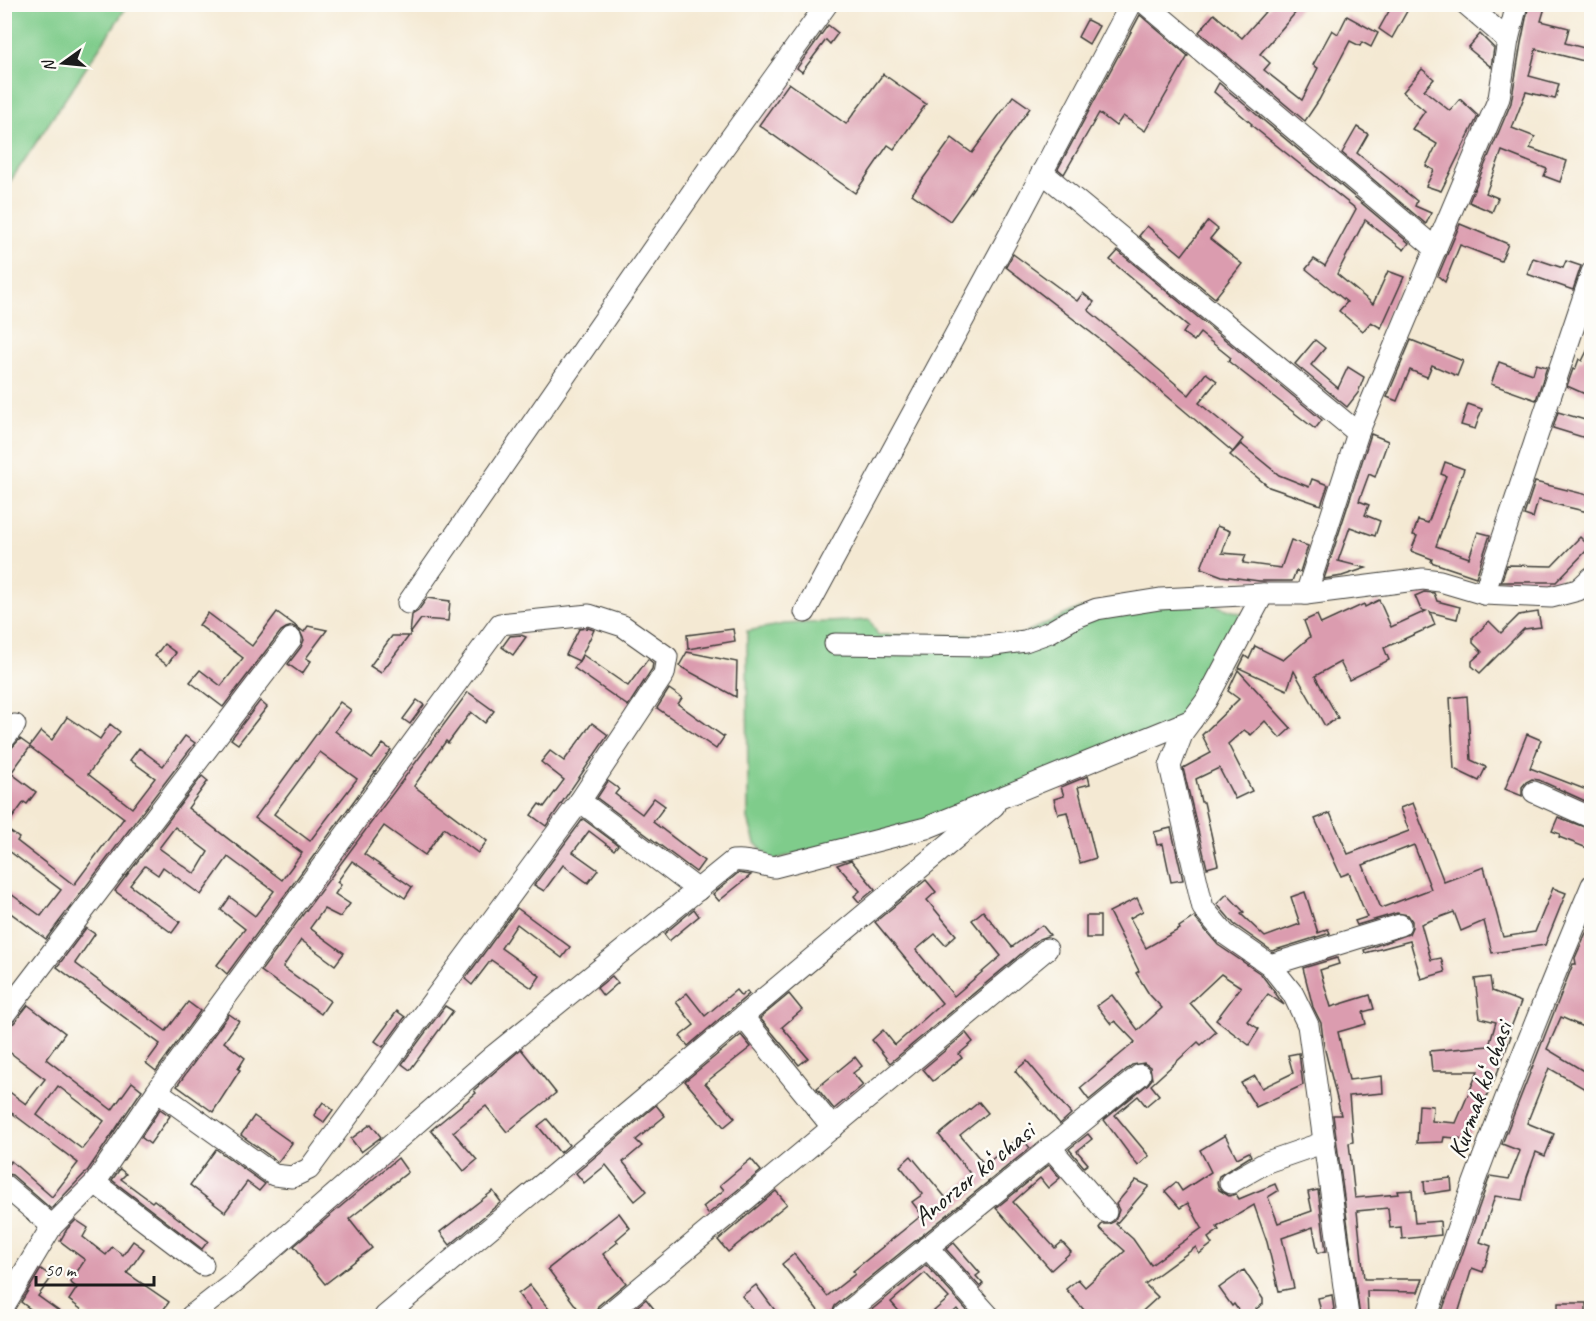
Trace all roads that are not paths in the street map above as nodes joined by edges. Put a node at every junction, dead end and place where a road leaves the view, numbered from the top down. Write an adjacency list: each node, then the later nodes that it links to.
1 (827, 4): 15 (street)
2 (1131, 4): 7 (street)
3 (1146, 4): 8 (street)
4 (1466, 4): 6 (street)
5 (1517, 4): 6 (street)
6 (1508, 40): 8 (street)
7 (1042, 172): 10 (street); 16 (street)
8 (1436, 249): 10 (street)
9 (1592, 272): 14 (street)
10 (1358, 433): 13 (street)
11 (1592, 577): 14 (street)
12 (1263, 594): 13 (street); 18 (street); 19 (street)
13 (1306, 594): 14 (street)
14 (1484, 594)
15 (408, 603)
16 (805, 612)
17 (291, 639): 29 (street)
18 (834, 644)
19 (1192, 720): 21 (street); 28 (street)
20 (1534, 792): 23 (street)
21 (1009, 794): 25 (street); 30 (street)
22 (580, 801): 25 (street); 32 (street); 32 (street)
23 (1592, 818)
24 (1592, 885): 50 (street, Kurmak koʻchasi)
25 (698, 890): 44 (street)
26 (1400, 925): 28 (street)
27 (1047, 949): 33 (street)
28 (1270, 965): 34 (street)
29 (4, 1015)
30 (743, 1017): 33 (street); 45 (street)
31 (1140, 1075): 35 (street, Anorzor koʻchasi)
32 (157, 1091): 36 (street)
33 (833, 1128): 46 (street)
34 (1325, 1142): 37 (street); 49 (street)
35 (1050, 1147): 39 (street); 41 (street, Anorzor koʻchasi)
36 (95, 1183): 40 (street); 42 (street)
37 (1230, 1183)
38 (4, 1185): 40 (street)
39 (1106, 1212)
40 (52, 1226): 43 (street)
41 (927, 1247): 47 (street, Anorzor koʻchasi); 48 (street)
42 (204, 1265)
43 (4, 1306)
44 (191, 1317)
45 (385, 1317)
46 (606, 1317)
47 (843, 1317)
48 (989, 1317)
49 (1348, 1317)
50 (1427, 1317)

